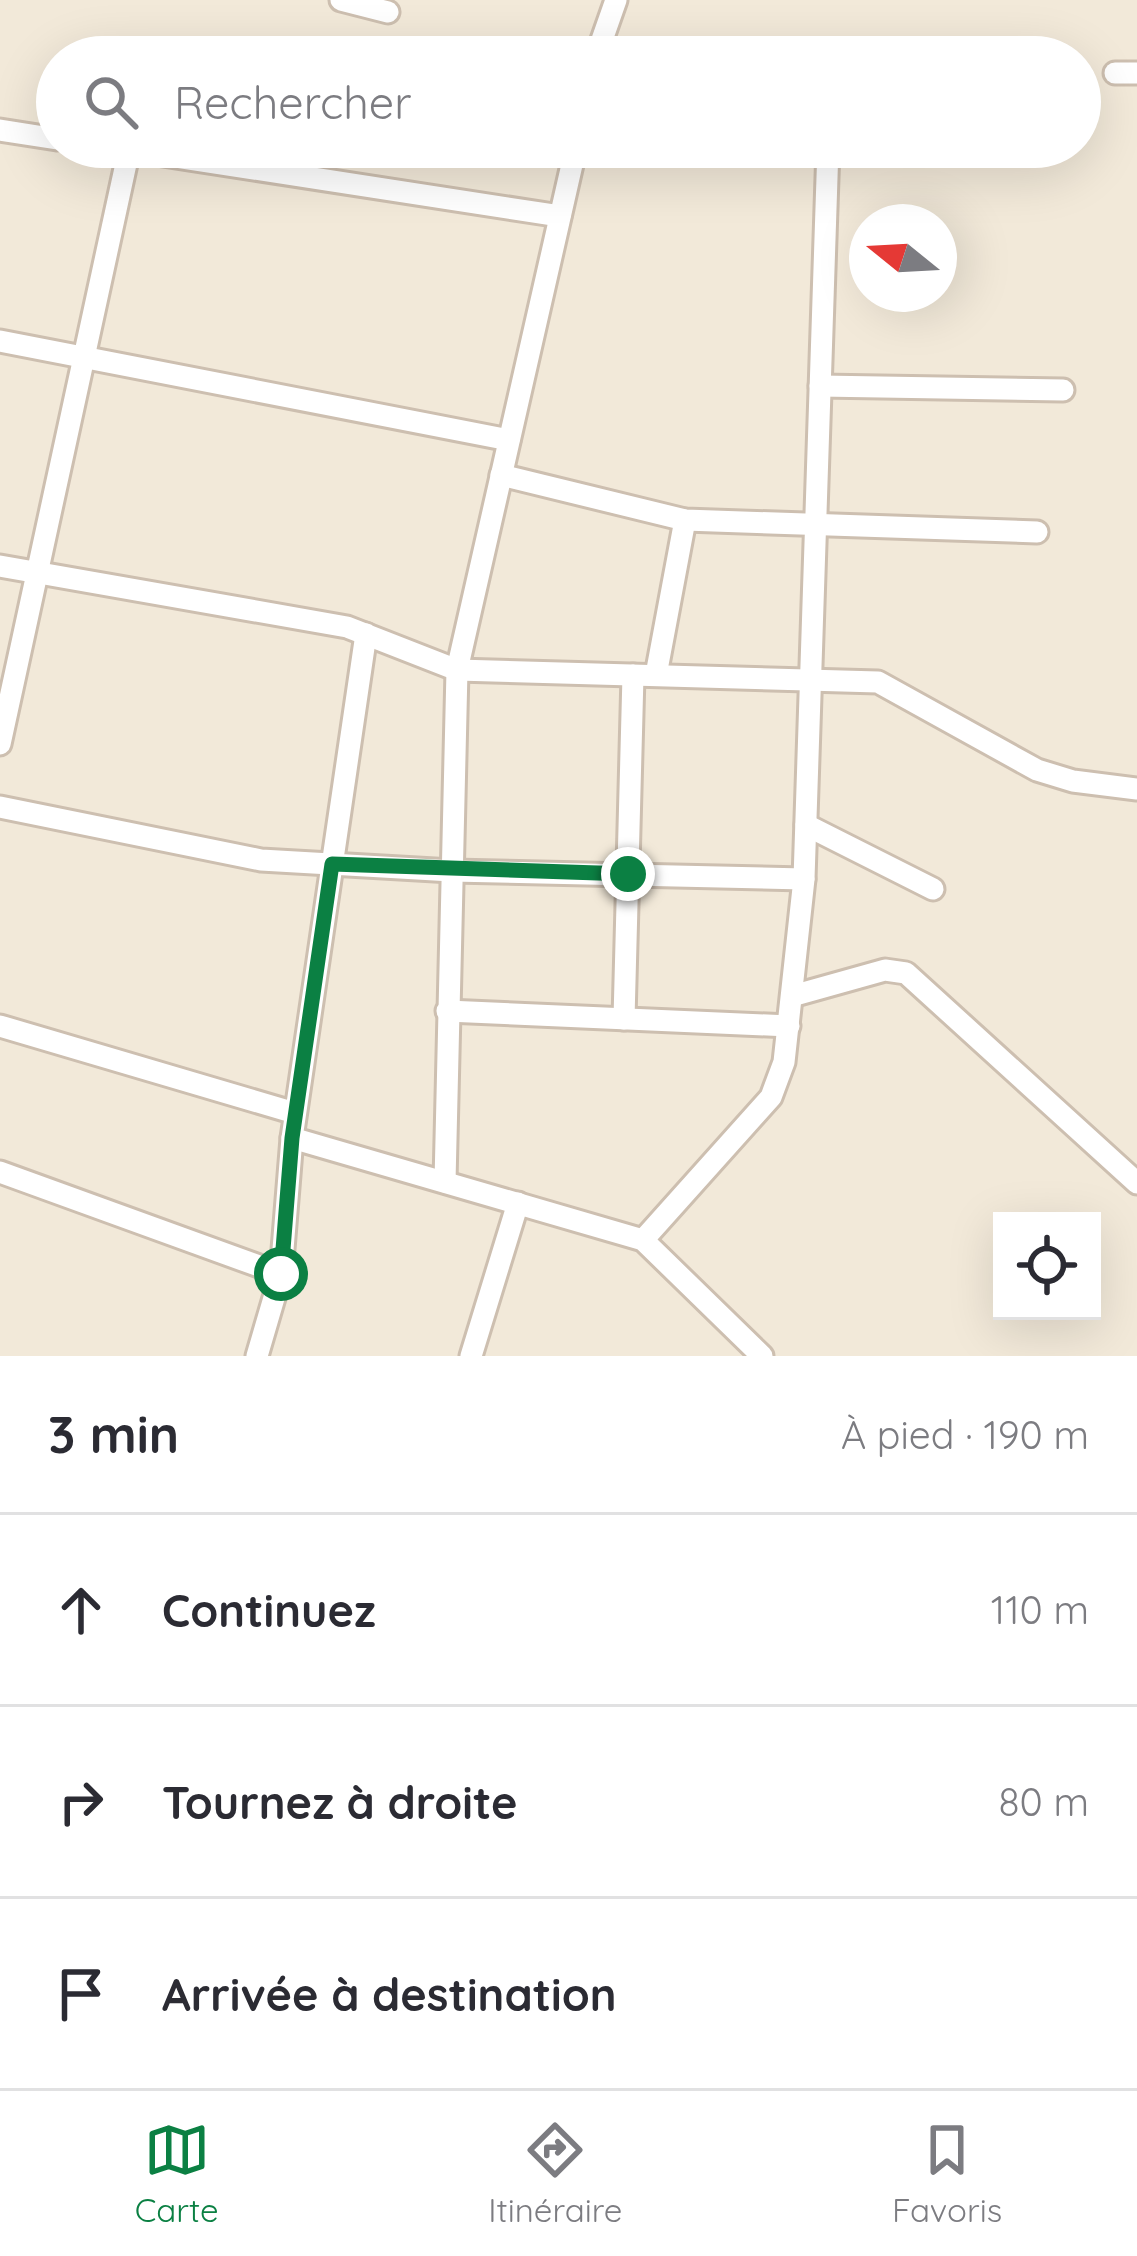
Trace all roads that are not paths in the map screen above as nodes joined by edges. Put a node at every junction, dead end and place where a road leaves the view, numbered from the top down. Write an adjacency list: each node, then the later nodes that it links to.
1 (341, 0): 3 (street)
2 (616, 0): 4 (street)
3 (388, 12)
4 (603, 36)
5 (0, 130): 6 (street)
6 (36, 136)
7 (117, 168): 13 (street)
8 (249, 168): 11 (street)
9 (571, 168): 11 (street)
10 (826, 168): 14 (street)
11 (560, 216): 16 (street)
12 (0, 340): 13 (street)
13 (84, 357): 16 (street); 22 (street)
14 (820, 386): 15 (street); 19 (street)
15 (1064, 390)
16 (509, 440): 17 (street)
17 (501, 476): 18 (street); 24 (street)
18 (685, 520): 19 (street); 25 (street)
19 (816, 524): 20 (street); 26 (street)
20 (1037, 532)
21 (0, 566): 22 (street)
22 (37, 572): 23 (street); 27 (street)
23 (366, 634): 24 (street); 31 (street)
24 (457, 670): 25 (street); 32 (street)
25 (644, 675): 26 (street); 33 (street)
26 (811, 680): 28 (street); 30 (street)
27 (0, 744)
28 (1137, 789)
29 (0, 807): 31 (street)
30 (806, 825): 34 (street); 35 (street)
31 (332, 864): 32 (street); 41 (street)
32 (452, 871): 33 (street); 37 (street)
33 (628, 874): 34 (street); 38 (street)
34 (804, 879): 36 (street)
35 (933, 889)
36 (792, 996): 40 (street); 45 (street)
37 (448, 1011): 38 (street); 44 (street)
38 (624, 1019): 40 (street)
39 (0, 1026): 41 (street)
40 (789, 1026): 47 (street)
41 (296, 1113): 42 (street)
42 (292, 1138): 44 (street); 48 (street)
43 (0, 1172): 48 (street)
44 (445, 1182): 46 (street)
45 (1137, 1183)
46 (518, 1203): 47 (street); 50 (street)
47 (643, 1240): 51 (street)
48 (281, 1274): 49 (street)
49 (257, 1356)
50 (471, 1356)
51 (761, 1356)

